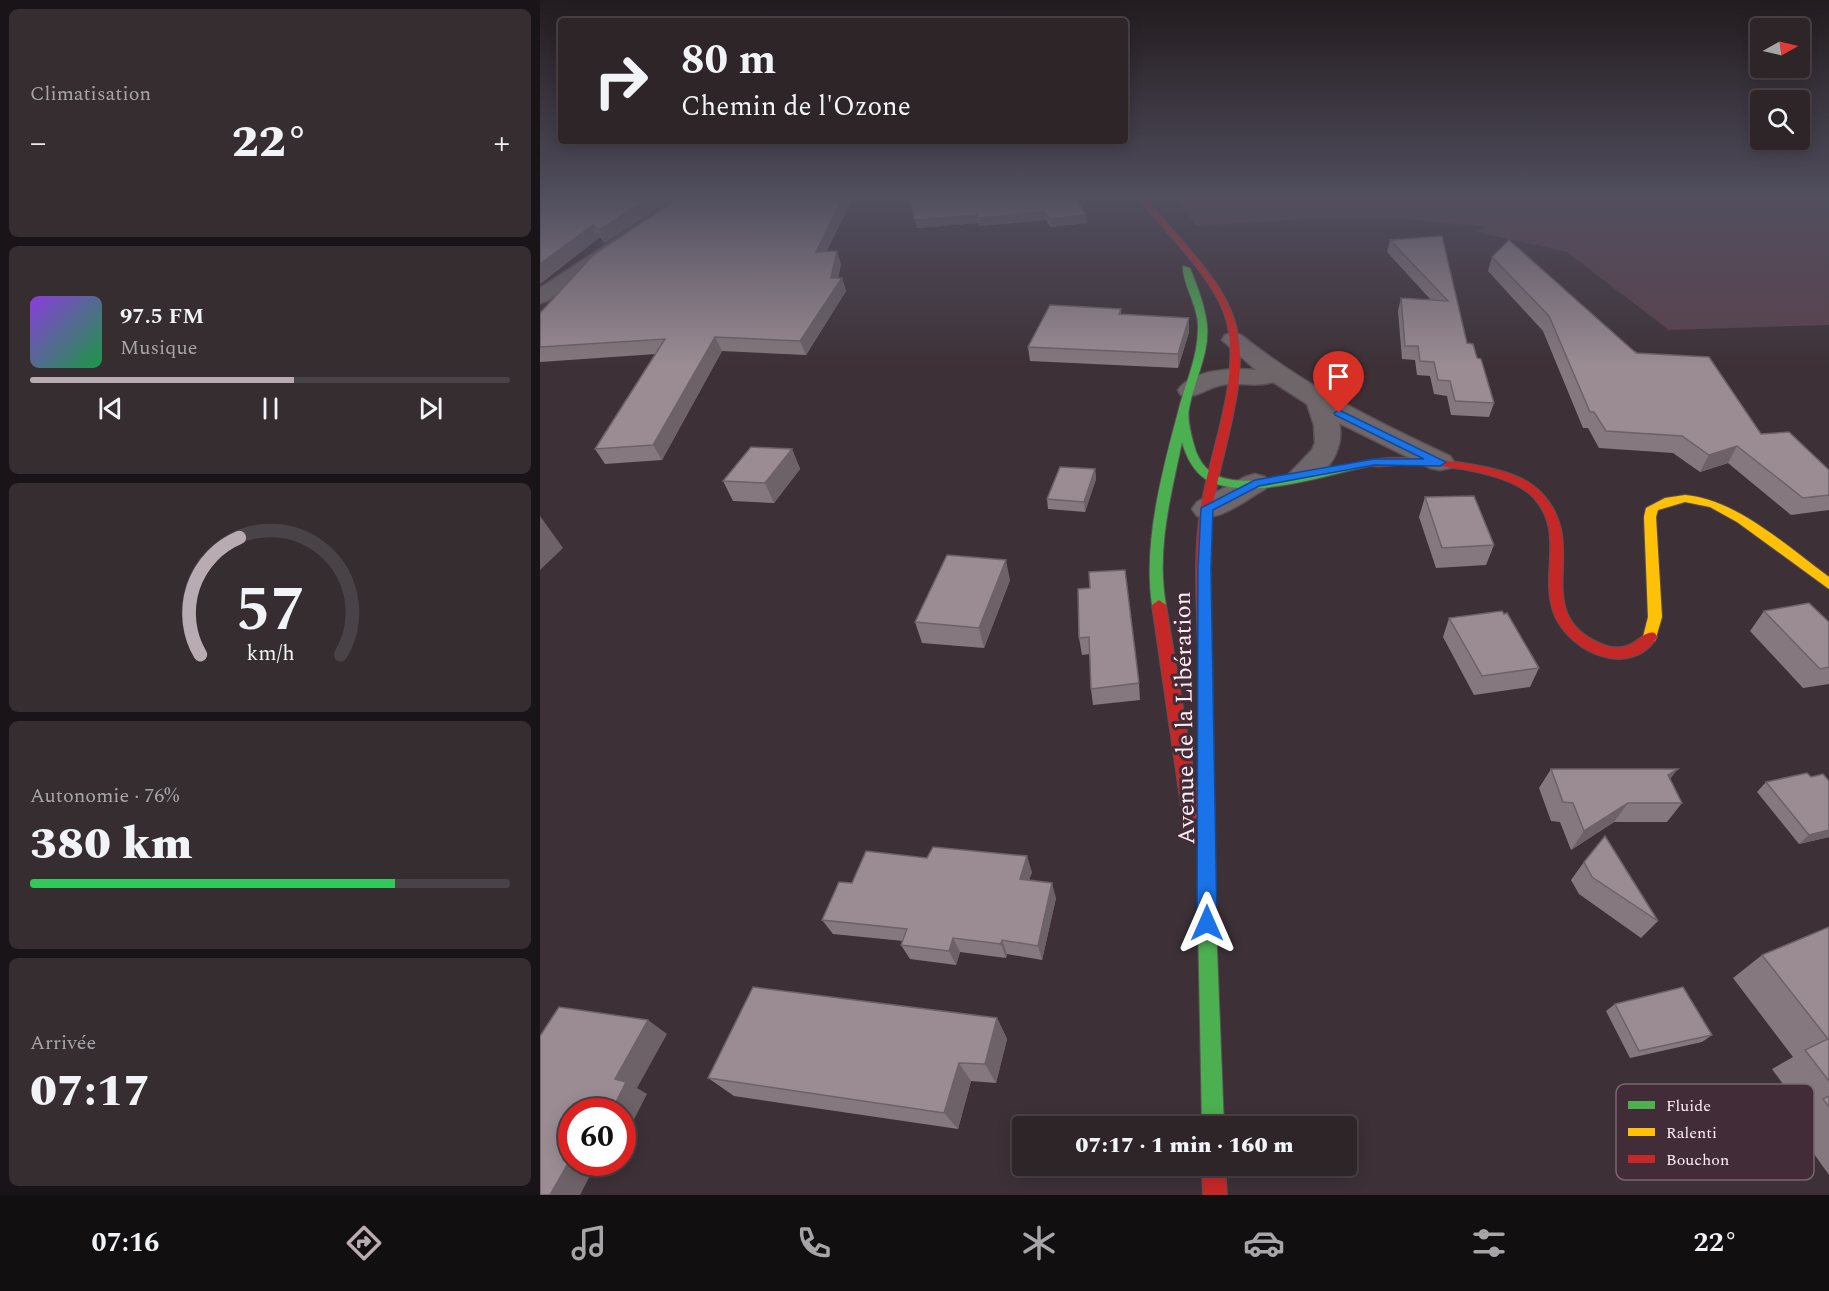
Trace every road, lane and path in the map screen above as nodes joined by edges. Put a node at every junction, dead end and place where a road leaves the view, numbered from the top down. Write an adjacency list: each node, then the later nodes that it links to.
1 (602, 254): 4 (street)
2 (1180, 254): 8 (main road, Avenue de la Libération)
3 (1184, 254): 5 (main road, Avenue de la Libération)
4 (540, 297)
5 (1233, 340): 6 (main road, Avenue de la Libération); 7 (street)
6 (1233, 375): 7 (street); 8 (street); 12 (main road, Avenue de la Libération)
7 (1294, 387): 9 (street)
8 (1186, 401): 12 (main road); 16 (main road, Avenue de la Libération)
9 (1319, 403): 10 (street); 11 (street)
10 (1440, 462): 11 (main road); 15 (main road)
11 (1303, 474): 13 (main road)
12 (1214, 480): 13 (main road); 14 (main road, Avenue de la Libération)
13 (1255, 483): 14 (street)
14 (1207, 508): 16 (main road, Avenue de la Libération)
15 (1829, 584)
16 (1207, 923): 17 (main road, Avenue de la Libération)
17 (1213, 1116)
18 (1214, 1176): 19 (main road)
19 (1215, 1195)

